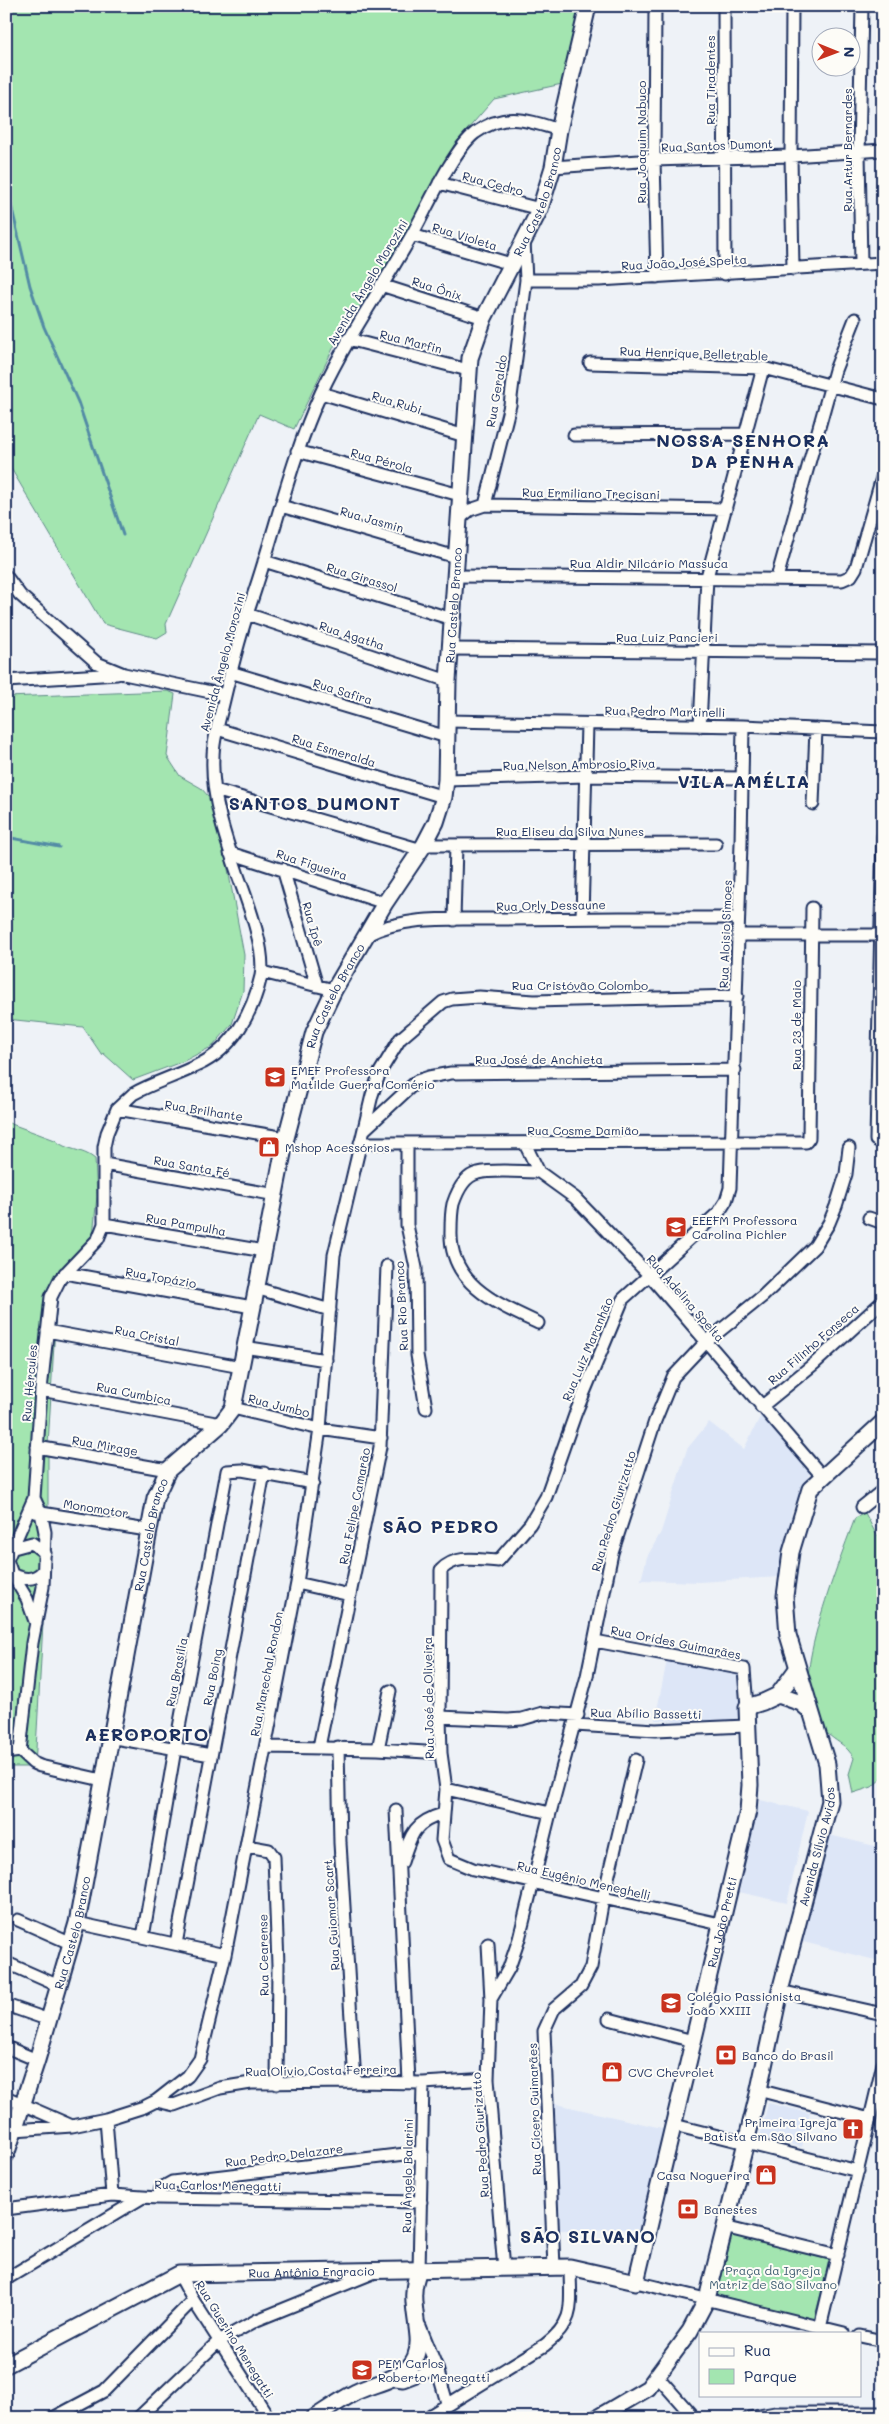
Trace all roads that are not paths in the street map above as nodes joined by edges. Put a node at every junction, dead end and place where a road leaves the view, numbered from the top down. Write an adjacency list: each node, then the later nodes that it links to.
1 (588, 6): 6 (street, Rua Castelo Branco)
2 (655, 6): 10 (street, Rua Joaquim Nabuco)
3 (724, 6): 11 (street, Rua Tiradentes)
4 (792, 6): 9 (street)
5 (862, 6): 8 (street, Rua Artur Bernardes)
6 (559, 130): 12 (street, Rua Castelo Branco); 13 (street, Avenida Ângelo Morozini)
7 (883, 150): 8 (street, Rua Santos Dumont)
8 (859, 152): 9 (street, Rua Santos Dumont); 19 (street, Rua Artur Bernardes)
9 (791, 156): 11 (street, Rua Santos Dumont); 20 (street)
10 (654, 160): 11 (street, Rua Santos Dumont); 12 (street, Rua Santos Dumont); 22 (street, Rua Joaquim Nabuco)
11 (724, 160): 21 (street, Rua Tiradentes)
12 (553, 167): 14 (street, Rua Castelo Branco)
13 (440, 183): 14 (street, Rua Cedro); 15 (street, Avenida Ângelo Morozini)
14 (540, 209): 16 (street, Rua Castelo Branco)
15 (412, 235): 18 (street, Rua Violeta); 24 (street, Avenida Ângelo Morozini)
16 (524, 240): 18 (street, Rua Castelo Branco); 23 (street)
17 (883, 263): 19 (street, Rua João José Spelta)
18 (511, 264): 25 (street, Rua Castelo Branco)
19 (861, 264): 20 (street, Rua João José Spelta)
20 (794, 269): 21 (street, Rua João José Spelta)
21 (725, 274): 22 (street, Rua João José Spelta)
22 (657, 277): 23 (street, Rua João José Spelta)
23 (526, 280): 40 (street, Rua Geraldo)
24 (381, 285): 25 (street, Rua Ônix); 27 (street, Avenida Ângelo Morozini)
25 (484, 318): 30 (street, Rua Castelo Branco)
26 (855, 319): 31 (street)
27 (348, 339): 30 (street, Rua Marfin); 32 (street, Avenida Ângelo Morozini)
28 (590, 363): 29 (street, Rua Henrique Belletrable)
29 (763, 368): 31 (street, Rua Henrique Belletrable); 34 (street)
30 (468, 370): 35 (street, Rua Castelo Branco)
31 (832, 386): 33 (street, Rua Henrique Belletrable); 49 (street)
32 (321, 393): 35 (street, Rua Rubi); 37 (street, Avenida Ângelo Morozini)
33 (883, 399)
34 (744, 434): 36 (street); 42 (street)
35 (465, 436): 39 (street, Rua Castelo Branco)
36 (574, 436)
37 (297, 451): 39 (street, Rua Pérola); 41 (street, Avenida Ângelo Morozini)
38 (883, 474): 49 (street, Rua Aldir Nilcário Massuca)
39 (460, 495): 43 (street, Rua Castelo Branco)
40 (485, 505): 42 (street, Rua Ermiliano Trecisani); 43 (street, Rua Ermiliano Trecisani)
41 (281, 506): 44 (street, Rua Jasmin); 45 (street, Avenida Ângelo Morozini)
42 (726, 509): 48 (street)
43 (459, 519): 44 (street, Rua Castelo Branco)
44 (456, 557): 47 (street, Rua Castelo Branco)
45 (264, 561): 51 (street, Avenida Ângelo Morozini); 52 (street, Rua Girassol)
46 (6, 576): 50 (street)
47 (456, 576): 48 (street, Rua Aldir Nilcário Massuca); 52 (street, Rua Castelo Branco)
48 (707, 577): 49 (street, Rua Aldir Nilcário Massuca); 54 (street)
49 (777, 578)
50 (10, 589): 57 (street)
51 (247, 614): 56 (street, Avenida Ângelo Morozini); 59 (street, Rua Agatha)
52 (452, 619): 53 (street, Rua Castelo Branco)
53 (450, 649): 54 (street, Rua Luiz Pancieri); 59 (street, Rua Castelo Branco)
54 (703, 650): 55 (street, Rua Luiz Pancieri); 63 (street)
55 (883, 654)
56 (230, 672): 60 (street, Avenida Ângelo Morozini); 68 (street, Rua Safira)
57 (124, 674): 58 (street); 60 (street)
58 (6, 681)
59 (448, 681): 61 (street, Rua Castelo Branco)
60 (225, 695): 66 (street, Avenida Ângelo Morozini)
61 (447, 721): 62 (street, Rua Pedro Martinelli); 68 (street, Rua Castelo Branco)
62 (587, 724): 63 (street, Rua Pedro Martinelli); 69 (street)
63 (700, 726): 64 (street, Rua Pedro Martinelli)
64 (743, 726): 65 (street, Rua Pedro Martinelli); 70 (street, Rua Aloisio Simoes)
65 (816, 729): 67 (street, Rua Pedro Martinelli); 74 (street)
66 (217, 730): 72 (street, Avenida Ângelo Morozini); 73 (street, Rua Esmeralda)
67 (883, 732)
68 (447, 737): 71 (street, Rua Castelo Branco)
69 (586, 776): 70 (street, Rua Nelson Ambrosio Riva); 71 (street, Rua Nelson Ambrosio Riva); 78 (street)
70 (742, 778): 85 (street, Rua Aloisio Simoes)
71 (446, 780): 73 (street, Rua Castelo Branco)
72 (215, 790): 79 (street, Rua Eliseu da Silva Nunes); 80 (street, Avenida Ângelo Morozini)
73 (444, 797): 79 (street, Rua Castelo Branco)
74 (813, 804)
75 (883, 836): 90 (street)
76 (716, 844): 78 (street, Rua Eliseu da Silva Nunes)
77 (456, 845): 78 (street, Rua Eliseu da Silva Nunes); 79 (street, Rua Eliseu da Silva Nunes); 86 (street)
78 (584, 845): 84 (street)
79 (423, 848): 82 (street, Rua Castelo Branco)
80 (230, 853): 81 (street, Rua Figueira); 91 (street, Avenida Ângelo Morozini)
81 (283, 869): 82 (street, Rua Figueira); 92 (street, Rua Ipê)
82 (385, 903): 88 (street, Rua Castelo Branco)
83 (812, 908): 89 (street, Rua 23 de Maio)
84 (582, 918): 85 (street, Rua Orly Dessaune); 86 (street, Rua Orly Dessaune)
85 (738, 918): 87 (street, Rua Aloisio Simoes)
86 (454, 920): 88 (street, Rua Orly Dessaune)
87 (738, 934): 89 (street); 94 (street, Rua Aloisio Simoes)
88 (367, 935): 93 (street, Rua Castelo Branco)
89 (810, 935): 90 (street); 101 (street, Rua 23 de Maio)
90 (882, 935): 99 (street)
91 (262, 972): 92 (street); 96 (street, Avenida Ângelo Morozini)
92 (317, 986): 93 (street)
93 (334, 990): 98 (street, Rua Castelo Branco)
94 (737, 996): 95 (street, Rua Aloisio Simoes); 97 (street, Rua Cristóvão Colombo)
95 (735, 1070): 97 (street, Rua José de Anchieta); 100 (street, Rua Aloisio Simoes)
96 (117, 1109): 98 (street, Rua Brilhante); 106 (street, Avenida Ângelo Morozini)
97 (364, 1130): 102 (street, Rua Cristóvão Colombo)
98 (286, 1138): 108 (street, Rua Castelo Branco)
99 (879, 1141)
100 (732, 1142): 101 (street, Rua Cosme Damião); 104 (street, Rua Cosme Damião); 115 (street, Rua Luiz Maranhão)
101 (806, 1142)
102 (360, 1143): 103 (street, Rua Cosme Damião); 119 (street, Rua Marechal Rondon)
103 (407, 1144): 104 (street, Rua Cosme Damião); 129 (street, Rua Rio Branco)
104 (525, 1144): 107 (street, Rua Adelina Spelta)
105 (849, 1148): 122 (street, Rua Pedro Giurizatto)
106 (104, 1164): 108 (street, Rua Santa Fé); 111 (street, Avenida Ângelo Morozini)
107 (539, 1172): 115 (street, Rua Adelina Spelta); 120 (street)
108 (276, 1195): 112 (street, Rua Castelo Branco)
109 (868, 1218): 110 (street)
110 (883, 1223)
111 (104, 1224): 112 (street, Rua Pampulha); 114 (street, Avenida Ângelo Morozini)
112 (264, 1251): 116 (street, Rua Castelo Branco)
113 (387, 1266): 133 (street, Rua Felipe Camarão)
114 (65, 1273): 118 (street, Rua Topázio); 121 (street, Rua Hércules)
115 (650, 1276): 122 (street, Rua Adelina Spelta); 145 (street, Rua Luiz Maranhão)
116 (256, 1288): 118 (street, Rua Castelo Branco); 119 (street)
117 (883, 1301): 127 (street, Rua Filinho Fonseca)
118 (252, 1307): 123 (street, Rua Castelo Branco)
119 (330, 1310): 124 (street, Rua Marechal Rondon)
120 (538, 1323)
121 (47, 1330): 125 (street, Rua Cristal); 126 (street, Rua Hércules)
122 (706, 1342): 127 (street, Rua Adelina Spelta); 151 (street, Rua Pedro Giurizatto)
123 (244, 1347): 124 (street); 125 (street, Rua Castelo Branco)
124 (326, 1360): 132 (street, Rua Marechal Rondon)
125 (241, 1367): 128 (street, Rua Castelo Branco)
126 (41, 1390): 131 (street, Rua Cumbica); 134 (street, Rua Hércules)
127 (761, 1407): 137 (street, Rua Adelina Spelta)
128 (233, 1408): 131 (street, Rua Castelo Branco); 132 (street, Rua Jumbo)
129 (426, 1408)
130 (883, 1422): 137 (street, Avenida Sílvio Avidos)
131 (221, 1424): 135 (street, Rua Castelo Branco)
132 (320, 1429): 133 (street, Rua Jumbo); 138 (street, Rua Marechal Rondon)
133 (381, 1438): 149 (street, Rua Felipe Camarão)
134 (37, 1447): 135 (street, Rua Mirage); 141 (street, Rua Hércules)
135 (168, 1470): 142 (street, Rua Castelo Branco)
136 (264, 1474): 138 (street); 164 (street, Rua Brasília); 169 (street, Rua Boing)
137 (822, 1476): 152 (street, Avenida Sílvio Avidos)
138 (313, 1483): 148 (street, Rua Marechal Rondon)
139 (883, 1490): 140 (street)
140 (862, 1507)
141 (35, 1512): 142 (street, Monomotor); 143 (street); 144 (street, Rua Hércules)
142 (147, 1530): 160 (street, Rua Castelo Branco)
143 (8, 1549): 144 (street); 147 (street)
144 (45, 1553): 146 (street, Rua Hércules)
145 (441, 1570): 157 (street, Rua José de Oliveira)
146 (44, 1571): 147 (street); 150 (street, Rua Hércules)
147 (9, 1573): 150 (street)
148 (297, 1583): 149 (street); 161 (street, Rua Marechal Rondon)
149 (350, 1595): 162 (street, Rua Felipe Camarão)
150 (36, 1624): 166 (street, Rua Hércules)
151 (595, 1641): 155 (street, Rua Orídes Guimarães); 158 (street, Rua Pedro Giurizatto)
152 (797, 1669): 154 (street); 156 (street, Avenida Sílvio Avidos)
153 (390, 1691): 165 (street)
154 (778, 1694): 155 (street); 156 (street)
155 (747, 1706): 159 (street, Rua João Pretti)
156 (810, 1711): 191 (street, Avenida Sílvio Avidos)
157 (440, 1717): 158 (street, Rua Abílio Bassetti); 168 (street, Rua José de Oliveira)
158 (576, 1720): 159 (street, Rua Abílio Bassetti); 174 (street, Rua Pedro Giurizatto)
159 (746, 1726): 183 (street, Rua João Pretti)
160 (109, 1737): 164 (street); 171 (street, Rua Castelo Branco)
161 (267, 1747): 162 (street); 176 (street, Rua Marechal Rondon)
162 (319, 1747): 163 (street)
163 (338, 1747): 165 (street); 202 (street, Rua Guiomar Scart)
164 (175, 1748): 169 (street); 184 (street, Rua Brasília)
165 (378, 1749): 168 (street)
166 (20, 1751): 167 (street); 171 (street)
167 (6, 1753)
168 (441, 1753): 172 (street, Rua José de Oliveira)
169 (211, 1755): 186 (street, Rua Boing)
170 (636, 1760): 180 (street, Rua Cícero Guimarães)
171 (102, 1780): 182 (street, Rua Castelo Branco)
172 (446, 1789): 174 (street); 175 (street, Rua José de Oliveira)
173 (396, 1810): 178 (street)
174 (550, 1813): 179 (street, Rua Pedro Giurizatto)
175 (444, 1814): 177 (street, Rua José de Oliveira); 178 (street)
176 (247, 1846): 188 (street, Rua Marechal Rondon); 205 (street, Rua Cearense)
177 (446, 1854): 179 (street, Rua Eugênio Meneghelli)
178 (400, 1868): 203 (street)
179 (532, 1882): 180 (street, Rua Eugênio Meneghelli); 192 (street, Rua Pedro Giurizatto)
180 (603, 1899): 183 (street, Rua Eugênio Meneghelli); 226 (street, Rua Cícero Guimarães)
181 (18, 1920): 185 (street)
182 (77, 1923): 184 (street); 185 (street, Rua Castelo Branco)
183 (720, 1924): 197 (street, Rua João Pretti)
184 (143, 1937): 186 (street)
185 (72, 1944): 190 (street, Rua Castelo Branco)
186 (176, 1944): 188 (street)
187 (488, 1944): 192 (street, Rua Pedro Giurizatto)
188 (225, 1955): 208 (street, Rua Marechal Rondon)
189 (7, 1963): 190 (street)
190 (59, 1986): 196 (street, Rua Castelo Branco)
191 (780, 1990): 194 (street); 206 (street, Avenida Sílvio Avidos)
192 (491, 1999): 201 (street, Rua Pedro Giurizatto)
193 (6, 2004): 196 (street)
194 (883, 2014)
195 (609, 2019): 197 (street)
196 (48, 2020): 199 (street, Rua Castelo Branco)
197 (693, 2041): 212 (street, Rua João Pretti)
198 (6, 2048): 199 (street)
199 (37, 2060): 209 (street, Rua Castelo Branco)
200 (883, 2064): 211 (street)
201 (488, 2080): 204 (street, Rua Olívio Costa Ferreira); 228 (street, Rua Pedro Giurizatto)
202 (355, 2082): 203 (street, Rua Olívio Costa Ferreira); 205 (street, Rua Olívio Costa Ferreira)
203 (409, 2082): 204 (street, Rua Olívio Costa Ferreira)
204 (423, 2083): 216 (street, Rua Ângelo Balarini)
205 (277, 2084): 208 (street, Rua Olívio Costa Ferreira)
206 (758, 2090): 211 (street); 215 (street, Avenida Sílvio Avidos)
207 (6, 2097): 209 (street)
208 (156, 2101): 210 (street, Rua Marechal Rondon)
209 (23, 2105): 213 (street); 214 (street, Rua Castelo Branco)
210 (106, 2119): 213 (street, Rua Marechal Rondon); 219 (street)
211 (870, 2119): 218 (street)
212 (674, 2125): 215 (street); 233 (street, Rua João Pretti)
213 (72, 2126): 214 (street, Rua Marechal Rondon)
214 (14, 2130): 217 (street, Rua Castelo Branco)
215 (745, 2142): 218 (street); 224 (street, Avenida Sílvio Avidos)
216 (422, 2152): 221 (street, Rua Pedro Delazare); 222 (street, Rua Ângelo Balarini)
217 (6, 2155)
218 (858, 2171): 225 (street)
219 (112, 2195): 220 (street); 223 (street)
220 (143, 2197): 221 (street, Rua Carlos Menegatti); 232 (street, Rua Carlos Menegatti)
221 (158, 2198): 222 (street, Rua Carlos Menegatti)
222 (421, 2202): 229 (street, Rua Ângelo Balarini)
223 (6, 2209)
224 (724, 2227): 225 (street); 234 (street, Avenida Sílvio Avidos)
225 (838, 2255): 237 (street)
226 (554, 2267): 227 (street, Rua Antônio Engracio); 228 (street, Rua Antônio Engracio)
227 (570, 2267): 233 (street, Rua Antônio Engracio); 246 (street)
228 (504, 2269): 229 (street, Rua Antônio Engracio)
229 (419, 2270): 230 (street, Rua Antônio Engracio); 236 (street)
230 (379, 2271): 231 (street, Rua Antônio Engracio); 240 (street)
231 (179, 2274): 235 (street, Rua Guerino Menegatti); 242 (street, Rua Antônio Engracio)
232 (6, 2279)
233 (636, 2282): 234 (street)
234 (707, 2299): 237 (street); 244 (street, Avenida Sílvio Avidos)
235 (193, 2300): 240 (street, Rua Guerino Menegatti); 249 (street)
236 (416, 2317): 243 (street); 245 (street)
237 (820, 2328): 238 (street)
238 (839, 2332)
239 (862, 2336): 241 (street)
240 (219, 2341): 250 (street); 251 (street, Rua Guerino Menegatti)
241 (883, 2341)
242 (6, 2365)
243 (438, 2368): 245 (street); 246 (street)
244 (658, 2377): 253 (street, Avenida Sílvio Avidos); 254 (street)
245 (388, 2379): 252 (street)
246 (447, 2404): 248 (street)
247 (883, 2413): 255 (street)
248 (425, 2417)
249 (52, 2418)
250 (138, 2418)
251 (269, 2418)
252 (314, 2418)
253 (597, 2418)
254 (694, 2418)
255 (749, 2418)

